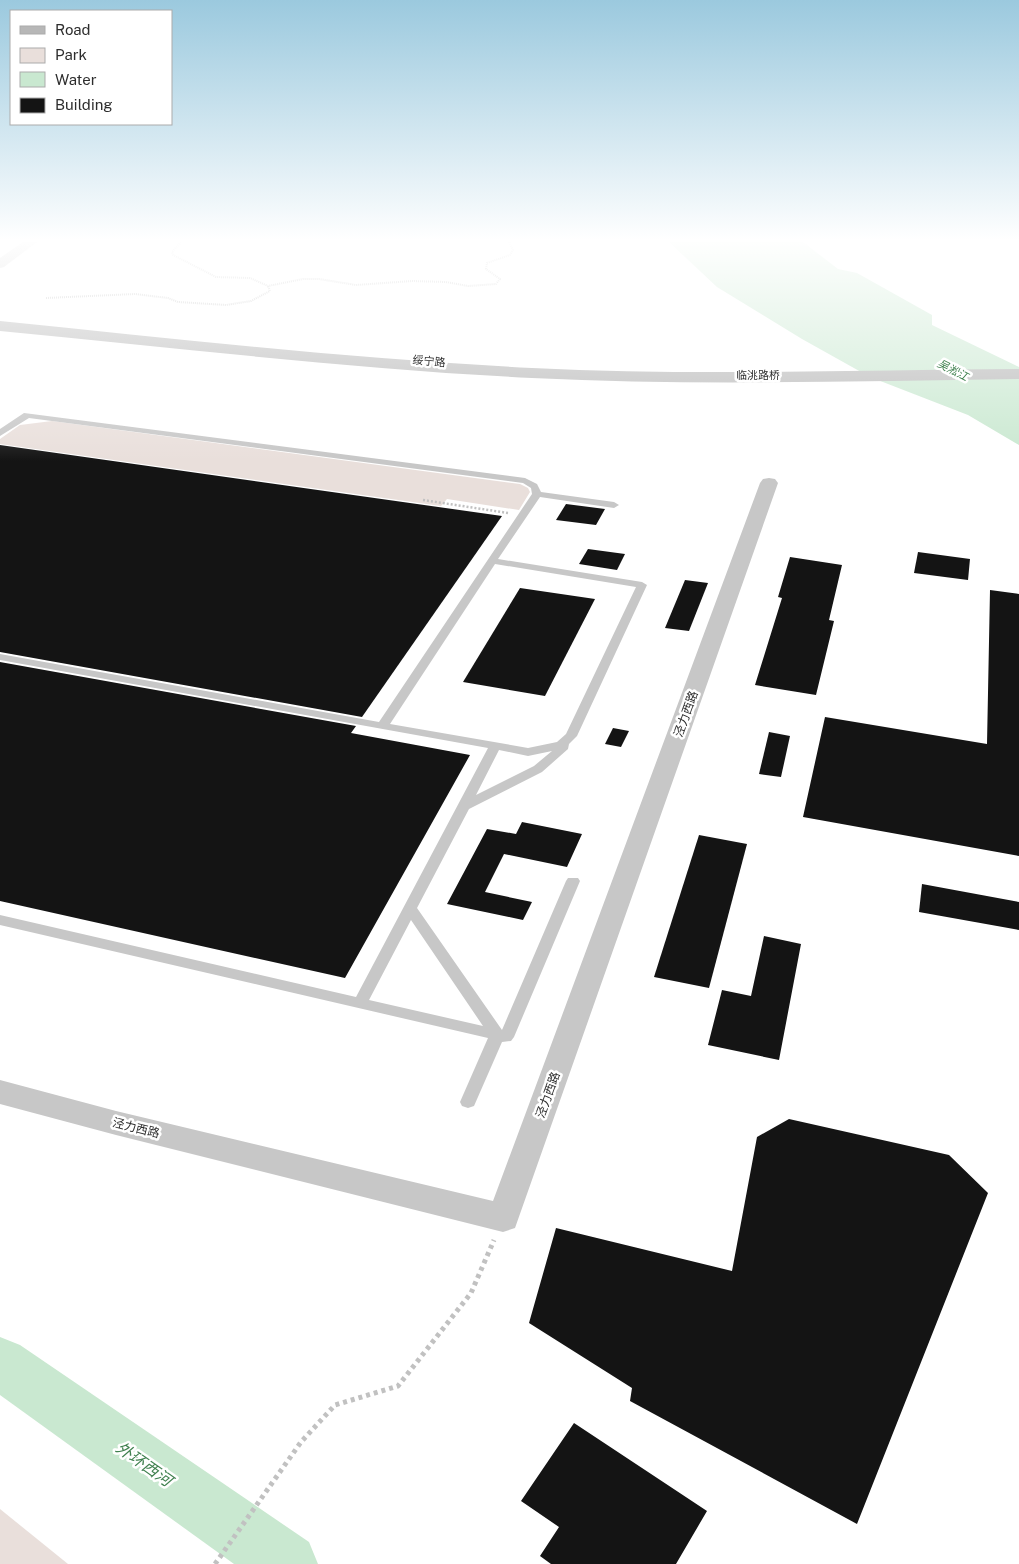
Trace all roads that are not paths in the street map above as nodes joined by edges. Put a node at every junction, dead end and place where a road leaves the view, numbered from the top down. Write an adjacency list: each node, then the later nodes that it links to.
1 (0, 322): 3 (main road, 绥宁路)
2 (0, 326): 3 (main road, 绥宁路)
3 (498, 369): 4 (main road, 临洮路桥); 5 (main road, 临洮路桥)
4 (1019, 369)
5 (1019, 374)
6 (0, 432): 8 (lane)
7 (769, 483): 21 (street, 泾力西路)
8 (537, 494): 9 (lane); 10 (lane)
9 (614, 505)
10 (492, 562): 12 (lane); 13 (lane)
11 (0, 656): 12 (lane)
12 (382, 726): 14 (lane)
13 (571, 736): 14 (lane); 15 (lane)
14 (495, 747): 15 (lane)
15 (464, 806): 17 (lane)
16 (573, 881): 20 (lane)
17 (410, 909): 19 (lane); 20 (lane)
18 (0, 920): 19 (lane)
19 (360, 1003): 20 (lane)
20 (497, 1035): 22 (lane)
21 (0, 1092)
22 (468, 1102)

